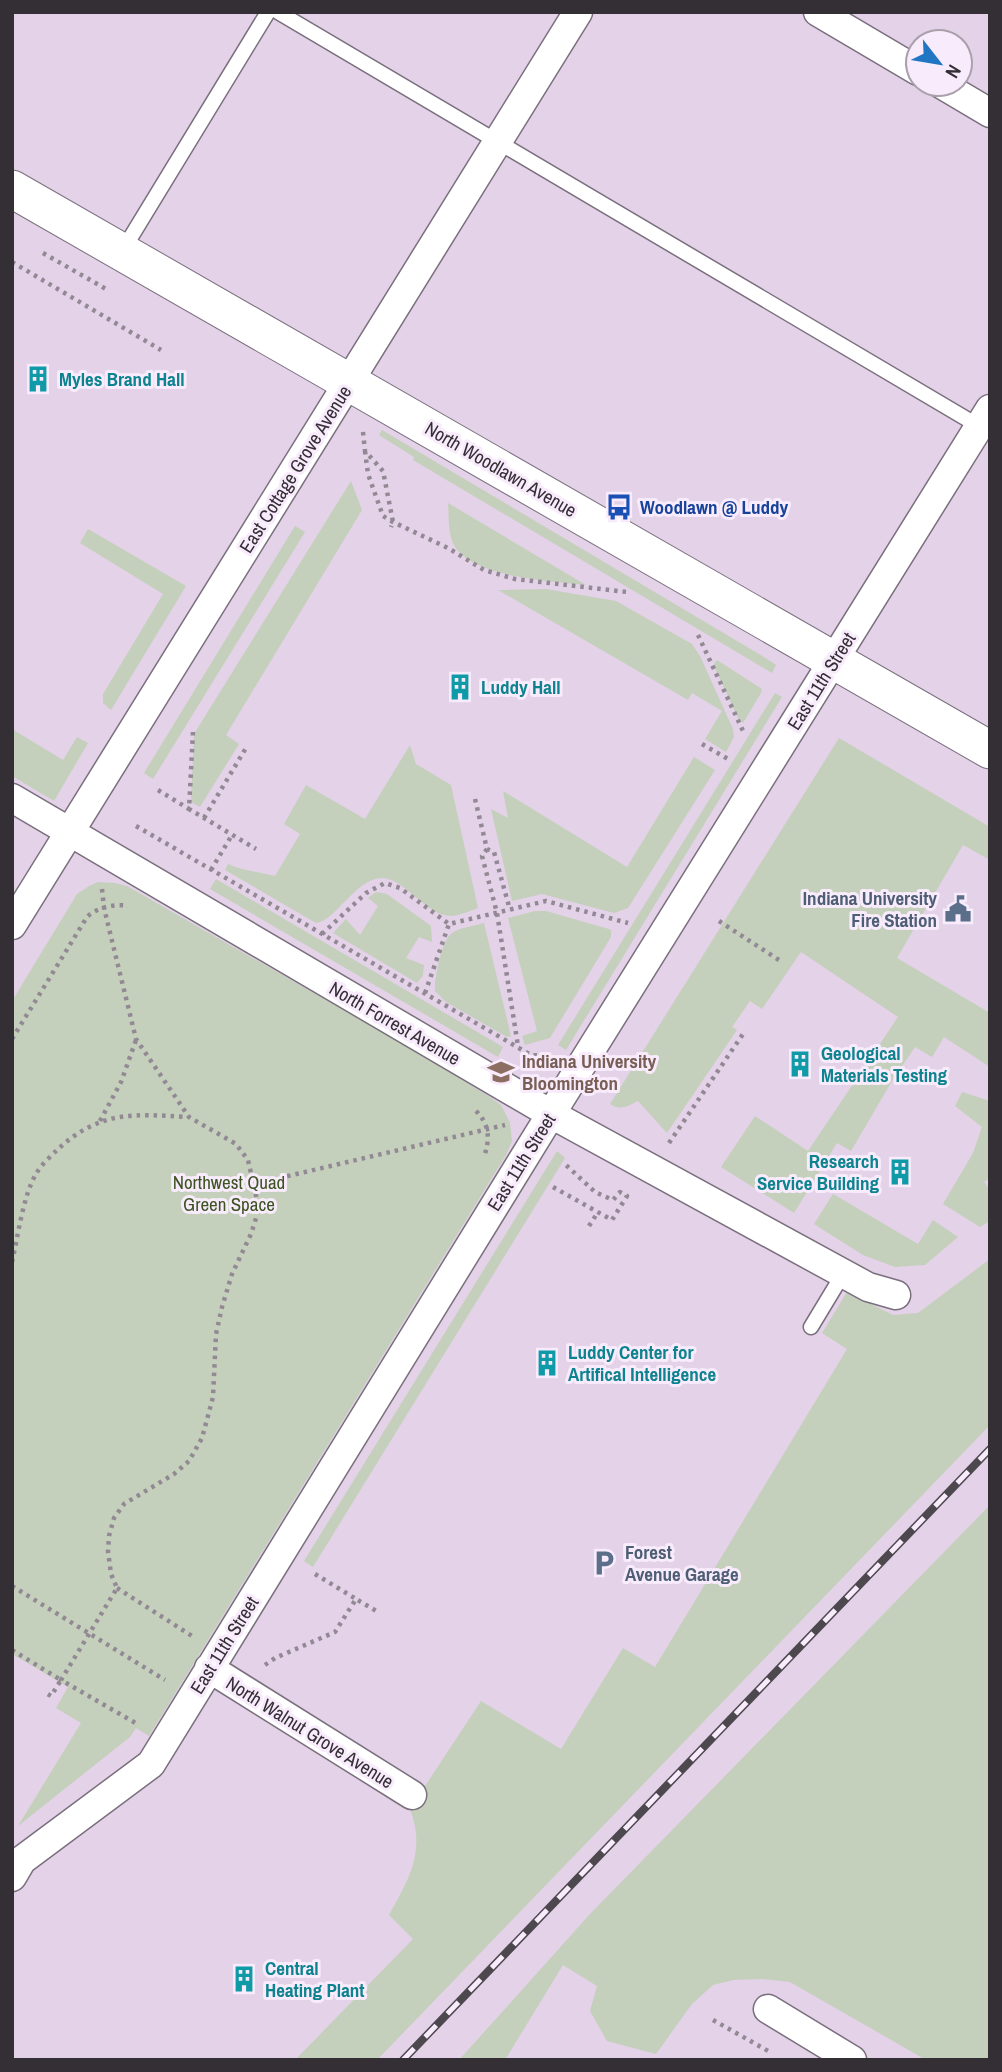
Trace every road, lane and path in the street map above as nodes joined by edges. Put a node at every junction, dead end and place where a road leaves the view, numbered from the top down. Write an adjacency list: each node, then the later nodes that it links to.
1 (268, 12): 10 (lane)
2 (278, 12): 8 (lane)
3 (578, 12): 8 (street, East Cottage Grove Avenue)
4 (818, 12): 5 (street)
5 (904, 63)
6 (965, 98): 7 (street)
7 (990, 113)
8 (497, 141): 13 (street, East Cottage Grove Avenue); 14 (lane)
9 (12, 188): 10 (street, North Woodlawn Avenue)
10 (123, 251): 13 (street, North Woodlawn Avenue)
11 (12, 261): 12 (path)
12 (161, 350)
13 (349, 381): 20 (street, North Woodlawn Avenue); 33 (street, East Cottage Grove Avenue)
14 (986, 423): 20 (street, East 11th Street)
15 (362, 425): 16 (path)
16 (365, 451): 17 (path); 17 (path)
17 (392, 525): 18 (path)
18 (627, 592)
19 (698, 635): 22 (path)
20 (835, 661): 25 (street, North Woodlawn Avenue); 55 (street, East 11th Street)
21 (193, 732): 30 (path)
22 (744, 733)
23 (702, 744): 26 (path)
24 (246, 748): 31 (path)
25 (990, 750)
26 (728, 759)
27 (158, 790): 30 (path)
28 (12, 798): 33 (street, North Forrest Avenue)
29 (475, 799): 36 (path)
30 (190, 809): 31 (path)
31 (204, 818): 34 (path)
32 (136, 826): 37 (path)
33 (70, 832): 45 (street, East Cottage Grove Avenue); 55 (street, North Forrest Avenue)
34 (232, 835): 35 (path); 37 (path)
35 (256, 849)
36 (487, 849): 40 (path); 41 (path)
37 (211, 869): 46 (path)
38 (104, 908): 39 (path); 50 (path); 51 (path)
39 (137, 909)
40 (510, 910): 41 (path); 43 (path)
41 (497, 913): 44 (path); 52 (path)
42 (719, 920): 47 (path)
43 (628, 923)
44 (449, 924): 46 (path); 48 (path)
45 (12, 925)
46 (322, 934): 48 (path)
47 (782, 962)
48 (425, 993): 52 (path)
49 (743, 1034): 62 (path)
50 (12, 1039)
51 (136, 1040): 56 (path); 57 (path)
52 (518, 1047): 53 (path)
53 (547, 1056)
54 (472, 1106): 59 (path)
55 (551, 1114): 62 (street, North Forrest Avenue); 79 (street, East 11th Street)
56 (189, 1118): 57 (path); 63 (path)
57 (100, 1121): 67 (path)
58 (505, 1125): 59 (path)
59 (488, 1129): 60 (path); 63 (path)
60 (483, 1158)
61 (566, 1165): 65 (path)
62 (651, 1168): 68 (street, North Forrest Avenue)
63 (254, 1184): 73 (path)
64 (553, 1187): 65 (path)
65 (598, 1212): 66 (path)
66 (589, 1226)
67 (12, 1262)
68 (843, 1273): 69 (street, North Forrest Avenue); 70 (lane)
69 (896, 1295)
70 (811, 1327)
71 (315, 1574): 74 (path)
72 (12, 1586): 76 (path)
73 (117, 1588): 76 (path); 77 (path)
74 (356, 1599): 75 (path); 81 (path)
75 (378, 1612)
76 (90, 1634): 82 (path); 83 (path)
77 (186, 1647)
78 (12, 1650): 82 (path)
79 (209, 1668): 87 (street, North Walnut Grove Avenue); 88 (street, East 11th Street)
80 (172, 1669): 83 (path)
81 (255, 1672)
82 (61, 1680): 84 (path); 86 (path)
83 (165, 1680): 85 (path)
84 (44, 1692)
85 (160, 1692)
86 (146, 1729)
87 (412, 1795)
88 (12, 1877)
89 (768, 2009): 92 (street)
90 (713, 2020): 91 (path)
91 (771, 2053)
92 (852, 2060)

